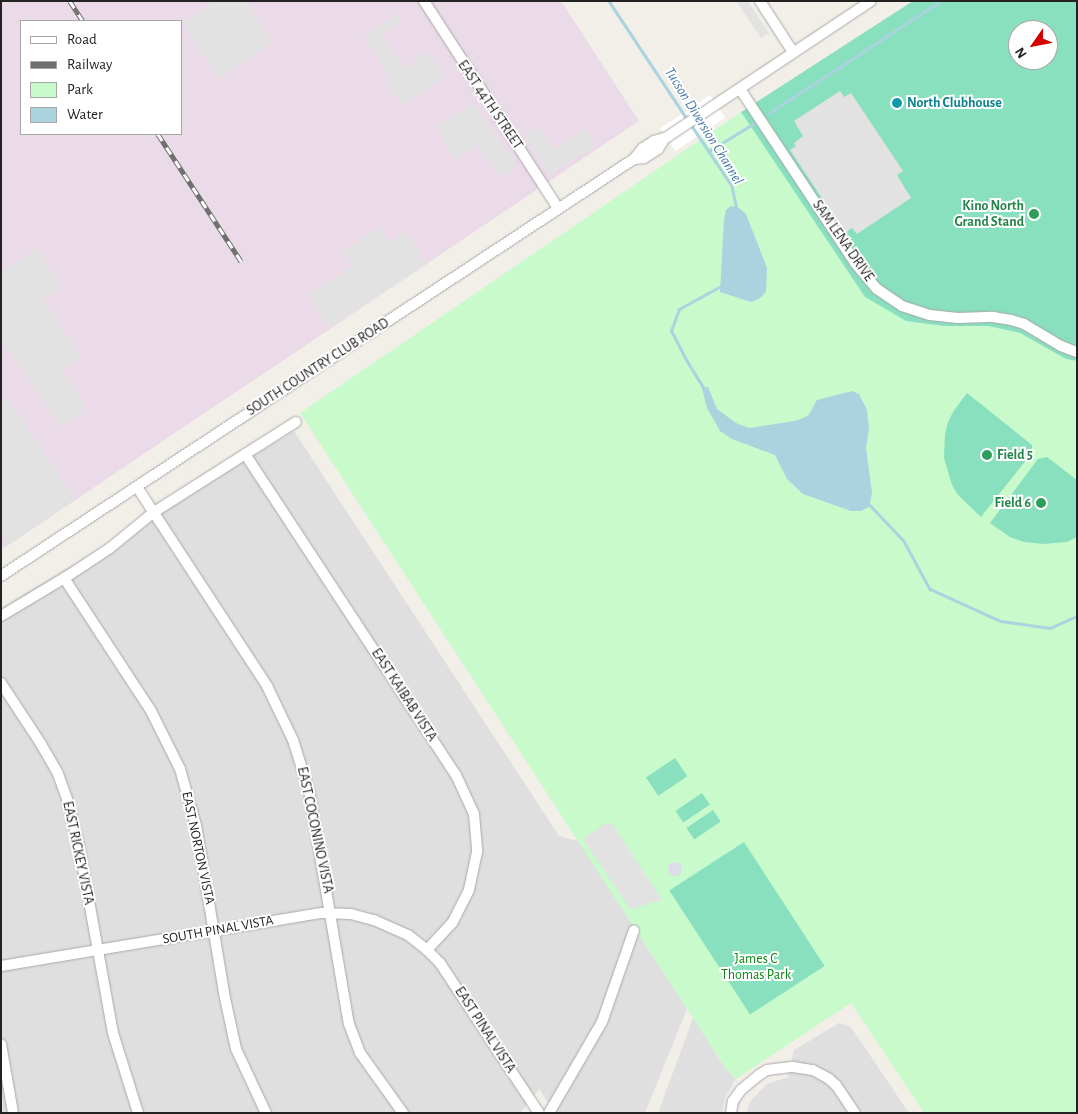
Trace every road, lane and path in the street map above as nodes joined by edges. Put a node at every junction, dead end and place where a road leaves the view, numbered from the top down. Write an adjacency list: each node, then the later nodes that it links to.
1 (424, 1): 6 (street, EAST 44TH STREET)
2 (760, 1): 4 (street)
3 (872, 1): 4 (street, SOUTH COUNTRY CLUB ROAD)
4 (793, 52): 5 (street, SOUTH COUNTRY CLUB ROAD)
5 (740, 89): 6 (street, SOUTH COUNTRY CLUB ROAD); 7 (street, SAM LENA DRIVE)
6 (558, 208): 10 (street, SOUTH COUNTRY CLUB ROAD)
7 (1077, 352)
8 (296, 422): 9 (street)
9 (245, 454): 11 (street); 19 (street, EAST KAIBAB VISTA)
10 (137, 487): 11 (street, EAST COCONINO VISTA); 12 (street, SOUTH COUNTRY CLUB ROAD)
11 (154, 512): 13 (street); 16 (street, EAST COCONINO VISTA)
12 (1, 576)
13 (64, 578): 14 (street); 18 (street, EAST NORTON VISTA)
14 (1, 616)
15 (1, 683): 20 (street, EAST RICKEY VISTA)
16 (331, 913): 18 (street, SOUTH PINAL VISTA); 19 (street, SOUTH PINAL VISTA); 26 (street, EAST COCONINO VISTA)
17 (634, 930): 28 (street)
18 (215, 931): 20 (street, SOUTH PINAL VISTA); 25 (street, EAST NORTON VISTA)
19 (427, 950): 27 (street, EAST PINAL VISTA)
20 (97, 951): 21 (street, SOUTH PINAL VISTA); 24 (street, EAST RICKEY VISTA)
21 (1, 966)
22 (1, 1044): 23 (street)
23 (13, 1113)
24 (138, 1113)
25 (266, 1113)
26 (403, 1113)
27 (539, 1113)
28 (549, 1113)
29 (731, 1113): 30 (street)
30 (855, 1113)

